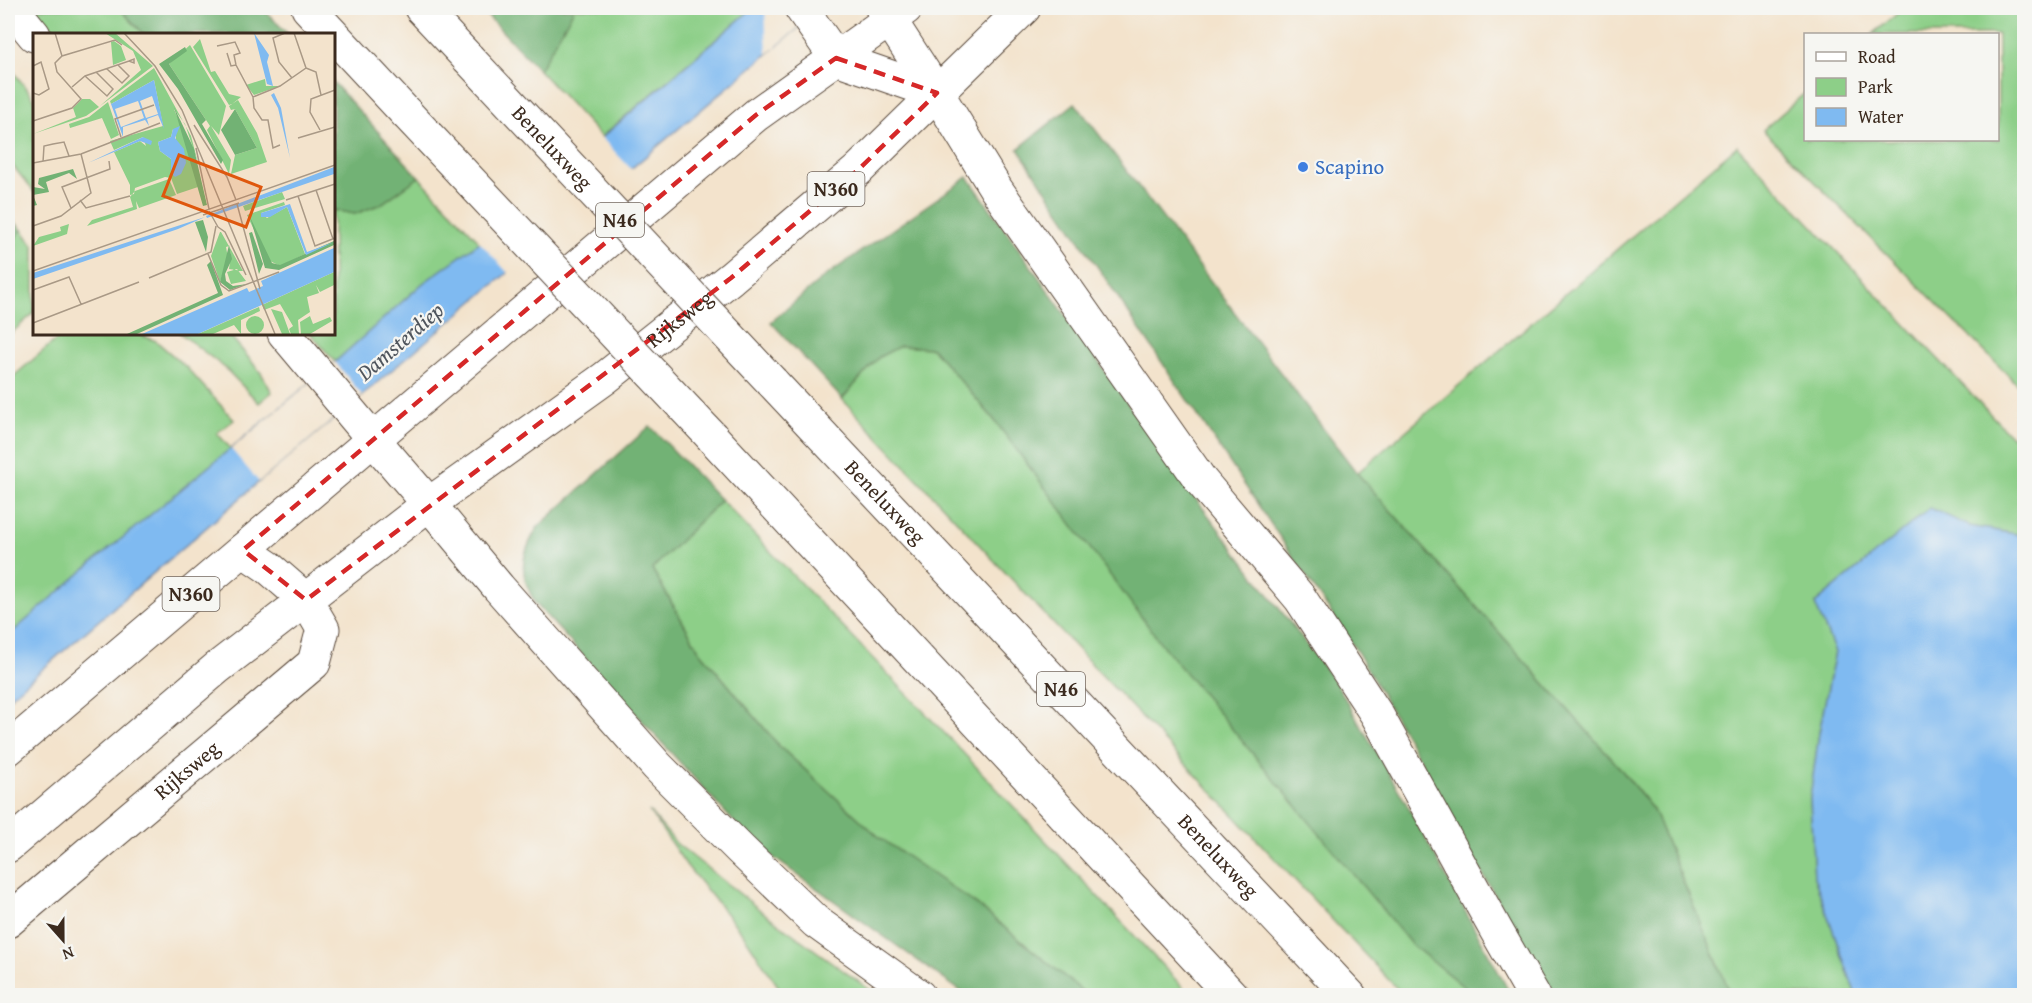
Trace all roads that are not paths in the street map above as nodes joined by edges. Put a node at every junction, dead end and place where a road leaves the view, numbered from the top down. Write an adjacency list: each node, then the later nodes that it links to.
1 (12, 8): 8 (main road)
2 (308, 8): 7 (main road, bridge)
3 (421, 8): 22 (main road, Beneluxweg / N46, bridge)
4 (1024, 8): 11 (main road, Rijksweg / N360)
5 (893, 11): 10 (main road, N360); 11 (main road)
6 (805, 13): 10 (main road)
7 (332, 33)
8 (33, 34)
9 (334, 36): 21 (main road, bridge)
10 (836, 58): 11 (main road); 13 (main road, N360)
11 (937, 93): 14 (main road, Rijksweg / N360); 23 (main road)
12 (285, 334): 13 (main road)
13 (373, 439): 14 (main road); 15 (main road, N360)
14 (429, 504): 16 (main road, Rijksweg / N360); 20 (main road)
15 (243, 550): 16 (main road, Rijksweg); 17 (main road, N360)
16 (306, 600): 18 (main road, Rijksweg / N360); 19 (main road, Rijksweg)
17 (8, 749)
18 (8, 846)
19 (8, 921)
20 (920, 996)
21 (1232, 996)
22 (1350, 996)
23 (1534, 996)

